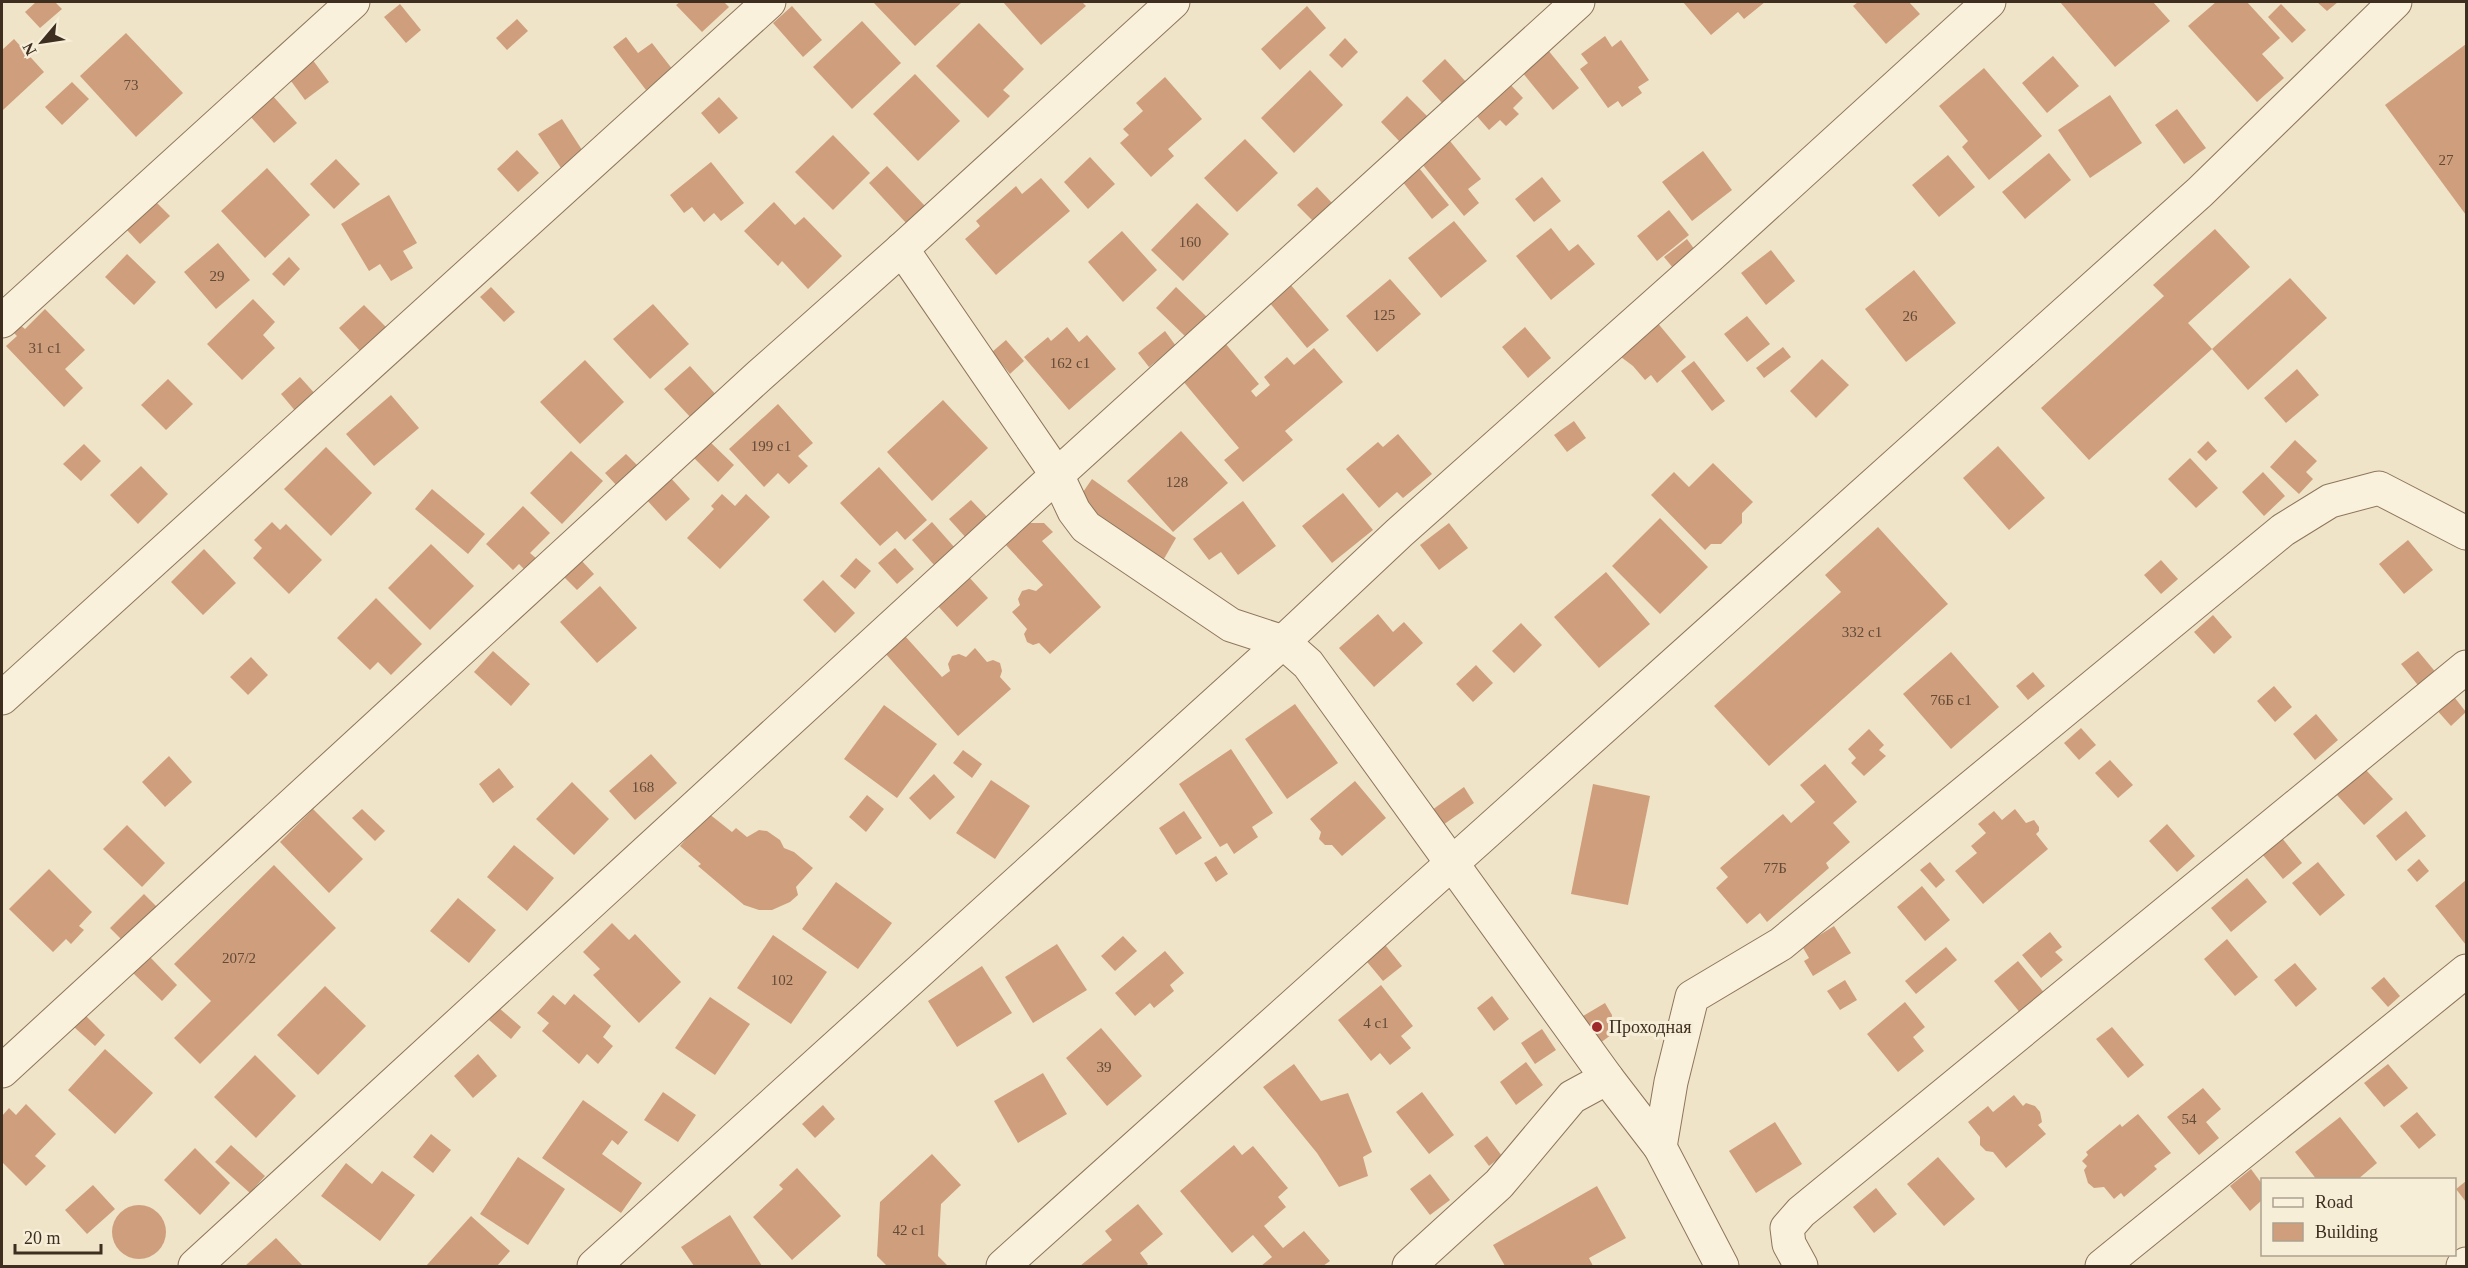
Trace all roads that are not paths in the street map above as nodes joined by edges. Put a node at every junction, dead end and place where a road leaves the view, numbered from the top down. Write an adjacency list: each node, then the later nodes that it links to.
1 (353, 2): 8 (lane)
2 (770, 2): 13 (lane)
3 (1173, 2): 7 (lane)
4 (1578, 2): 9 (lane)
5 (1989, 2): 11 (lane)
6 (2395, 2): 14 (lane)
7 (902, 249): 9 (lane); 16 (lane)
8 (2, 321)
9 (1057, 475): 11 (lane); 19 (lane)
10 (2466, 533): 18 (lane)
11 (1283, 642): 14 (lane); 20 (lane)
12 (2466, 667): 24 (lane)
13 (2, 698)
14 (1452, 864): 17 (lane); 21 (lane)
15 (2466, 971): 25 (lane)
16 (2, 1071)
17 (1607, 1078): 18 (lane); 22 (lane)
18 (1660, 1148): 23 (lane)
19 (195, 1266)
20 (594, 1266)
21 (1003, 1266)
22 (1409, 1266)
23 (1722, 1266)
24 (1801, 1266)
25 (2102, 1266)

